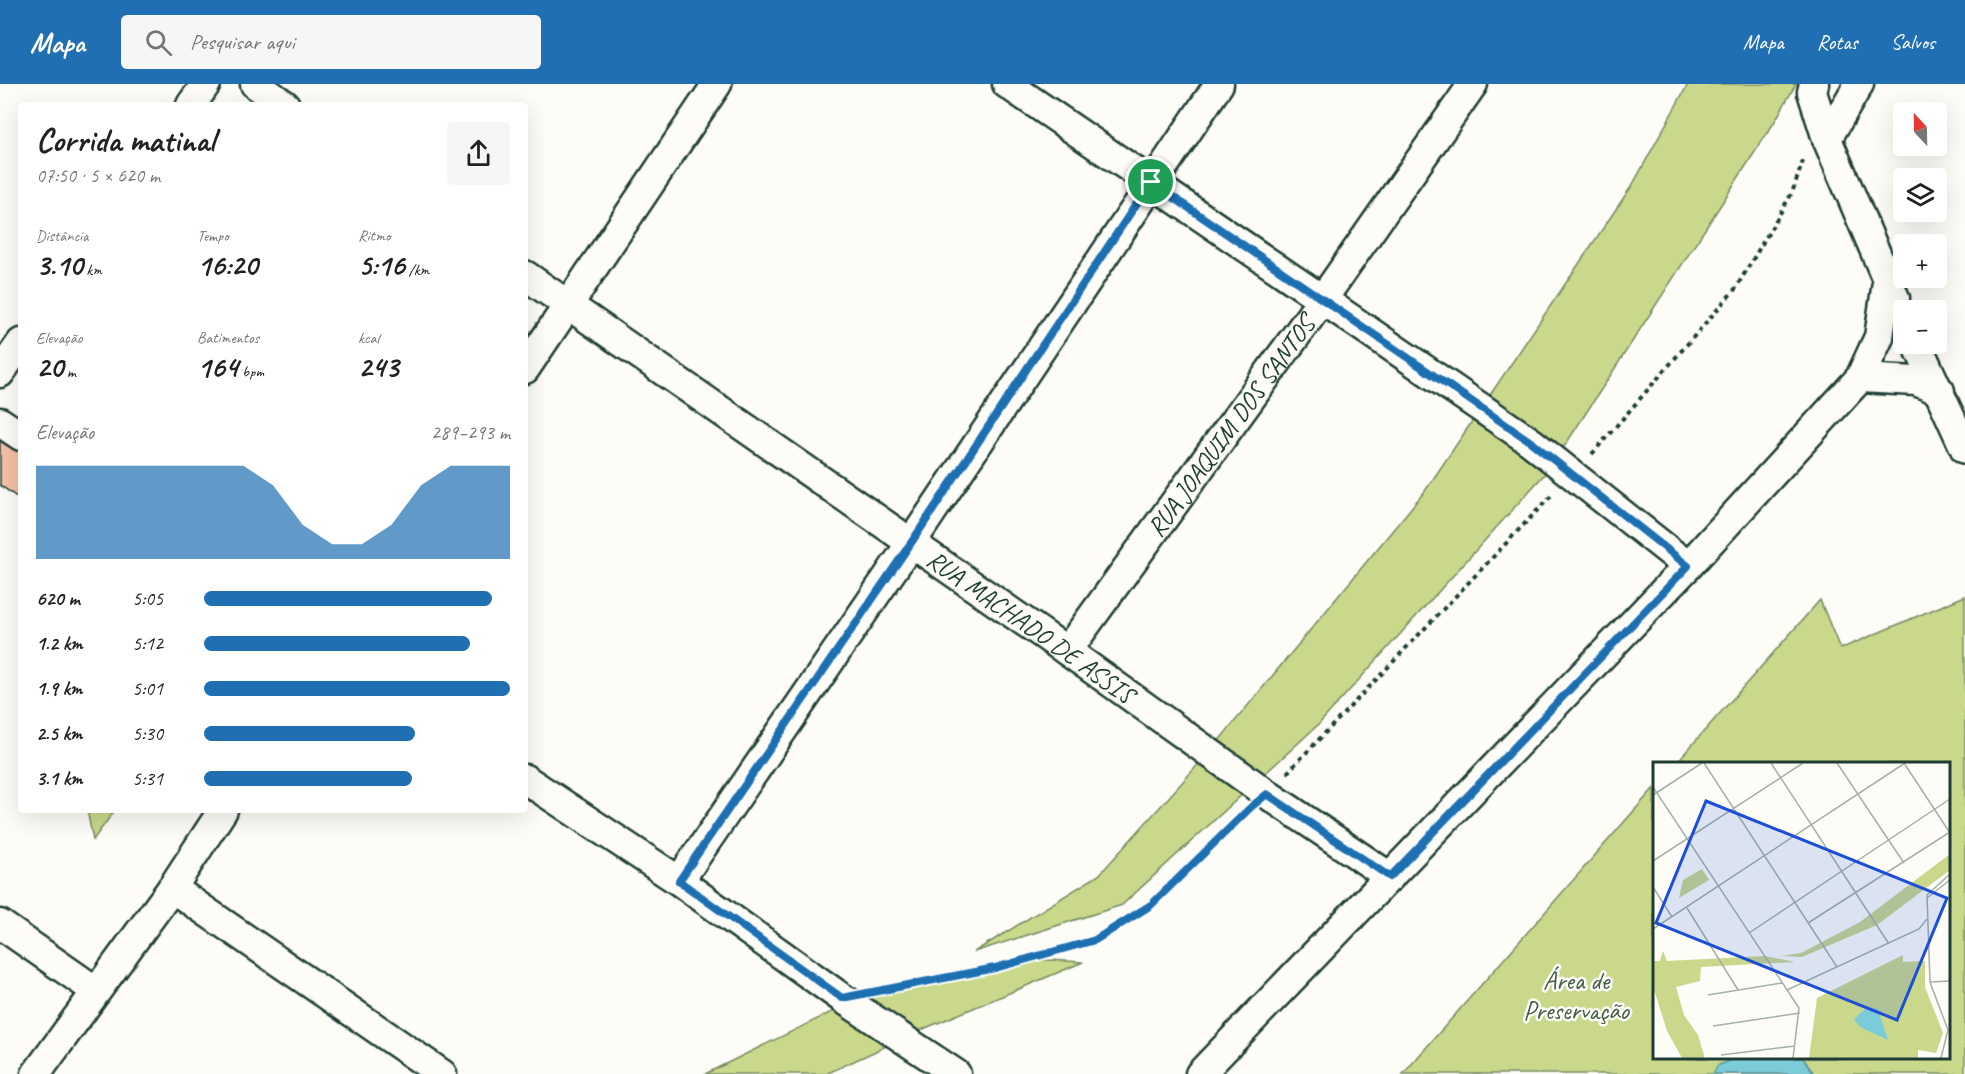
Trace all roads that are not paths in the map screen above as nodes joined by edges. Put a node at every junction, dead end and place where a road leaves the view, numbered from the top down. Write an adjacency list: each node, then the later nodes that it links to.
1 (206, 84): 9 (street)
2 (255, 84): 10 (street)
3 (717, 84): 17 (street)
4 (1007, 84): 12 (street)
5 (1219, 84): 12 (street)
6 (1473, 84): 15 (street, RUA JOAQUIM DOS SANTOS)
7 (1858, 84): 11 (street)
8 (1813, 88): 11 (street)
9 (193, 102)
10 (281, 102)
11 (1827, 139): 14 (street)
12 (1151, 182): 15 (street); 27 (street)
13 (528, 277): 17 (street, RUA MACHADO DE ASSIS)
14 (1887, 282): 16 (street); 22 (street)
15 (1322, 300): 28 (street); 29 (street, RUA JOAQUIM DOS SANTOS)
16 (1896, 300)
17 (569, 306): 20 (street); 27 (street, RUA MACHADO DE ASSIS)
18 (18, 348): 21 (street)
19 (1922, 354): 23 (street)
20 (528, 365)
21 (0, 373)
22 (1860, 378): 23 (street); 28 (street)
23 (1940, 391): 26 (street)
24 (0, 422): 25 (street)
25 (18, 434)
26 (1965, 449)
27 (911, 543): 29 (street, RUA MACHADO DE ASSIS); 33 (street)
28 (1688, 566): 32 (street)
29 (1067, 651): 32 (street, RUA MACHADO DE ASSIS)
30 (528, 781): 33 (street)
31 (221, 813): 34 (street)
32 (1390, 877): 40 (street)
33 (679, 881): 39 (street)
34 (171, 888): 36 (street); 38 (street)
35 (0, 924): 36 (street)
36 (96, 991): 37 (street)
37 (36, 1074)
38 (442, 1074)
39 (956, 1074)
40 (1200, 1074)

